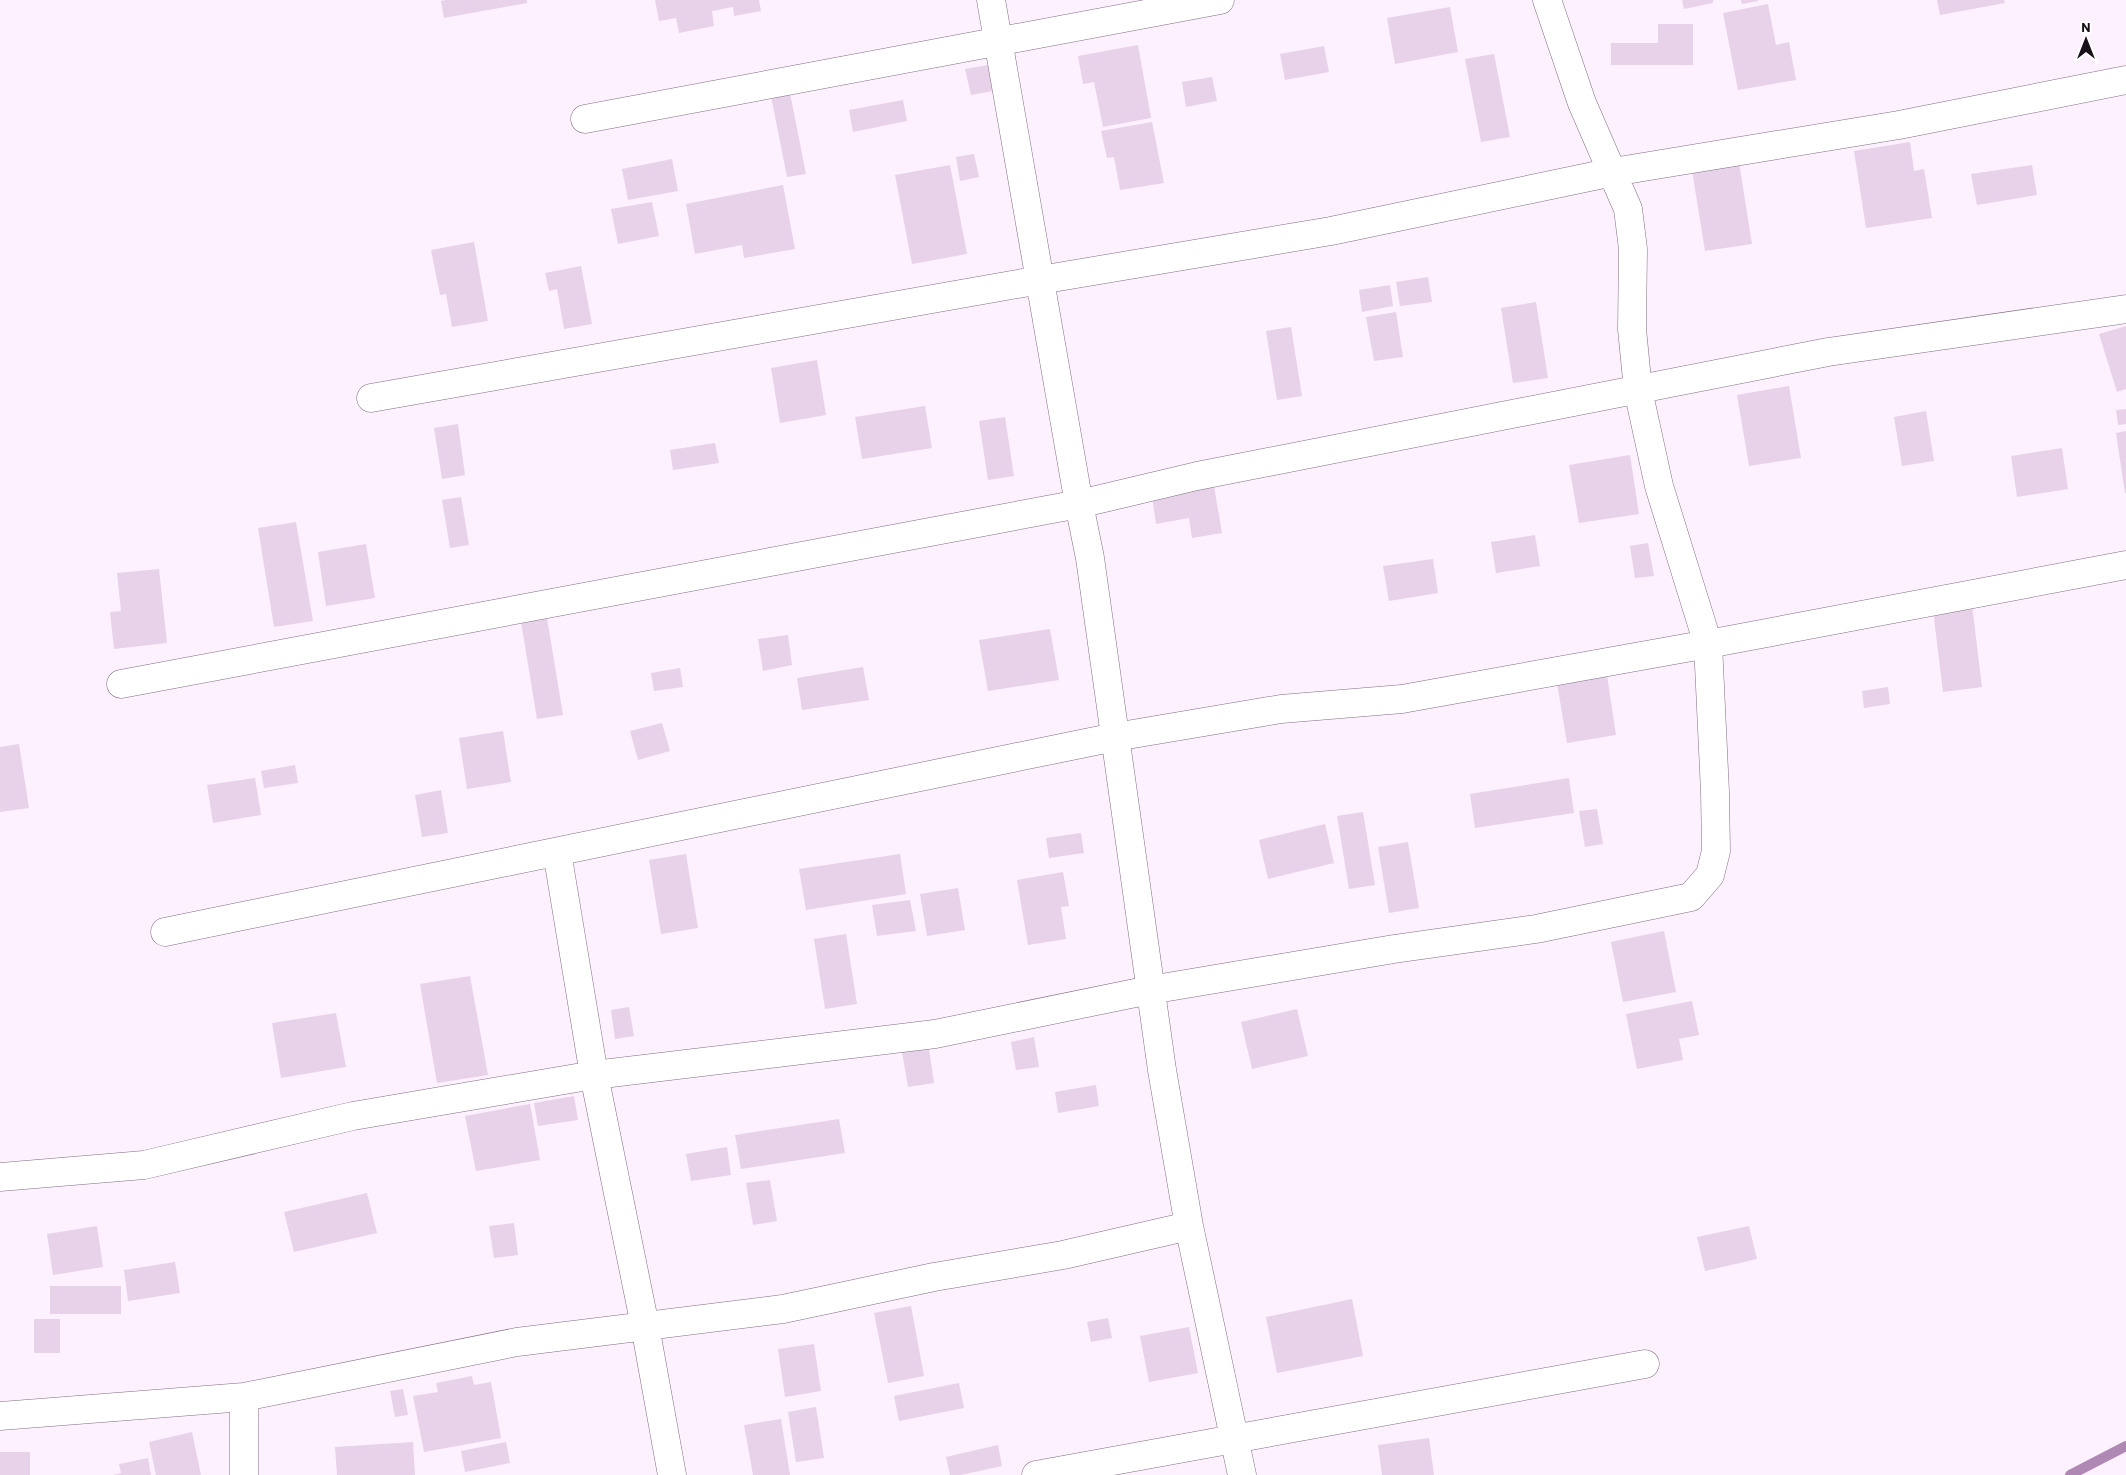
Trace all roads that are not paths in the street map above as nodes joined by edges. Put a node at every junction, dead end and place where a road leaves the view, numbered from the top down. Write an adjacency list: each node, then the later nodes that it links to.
1 (991, 0): 4 (street)
2 (1220, 0): 4 (street)
3 (1547, 0): 7 (street)
4 (999, 42): 6 (street); 8 (street)
5 (2126, 80): 7 (street)
6 (585, 119)
7 (1613, 172): 8 (street); 10 (street)
8 (1040, 280): 11 (street); 12 (street)
9 (2126, 309): 10 (street)
10 (1638, 390): 12 (street); 14 (street)
11 (371, 398)
12 (1078, 504): 15 (street); 16 (street)
13 (2126, 565): 14 (street)
14 (1708, 644): 16 (street); 19 (street)
15 (121, 684)
16 (1115, 737): 17 (street); 19 (street)
17 (557, 852): 18 (street); 20 (street)
18 (165, 932)
19 (1150, 990): 20 (street); 22 (street)
20 (594, 1075): 21 (street); 23 (street)
21 (0, 1178)
22 (1189, 1226): 23 (street); 27 (street)
23 (645, 1326): 25 (street); 29 (street)
24 (1645, 1364): 27 (street)
25 (244, 1397): 26 (street); 28 (street)
26 (0, 1416)
27 (1234, 1440): 30 (street); 31 (street)
28 (244, 1475)
29 (672, 1475)
30 (1036, 1475)
31 (1242, 1475)

